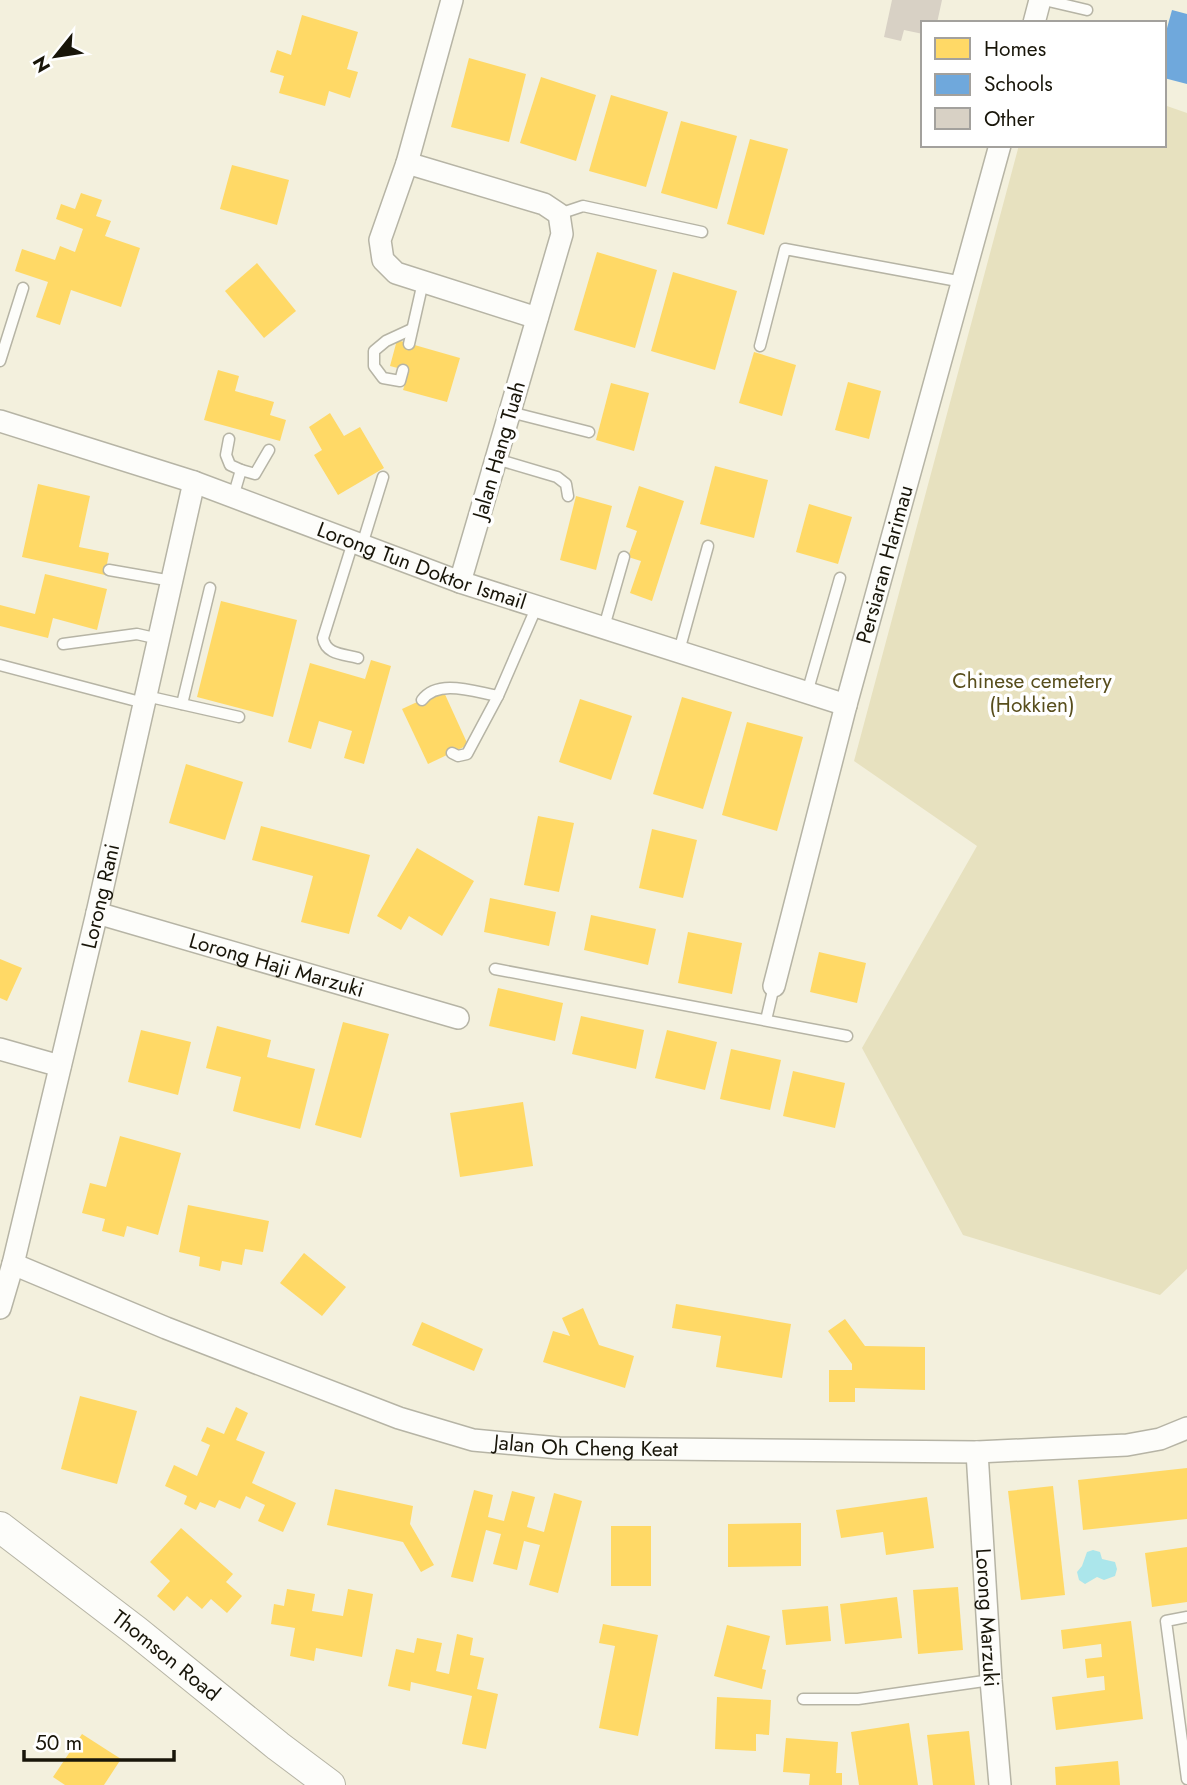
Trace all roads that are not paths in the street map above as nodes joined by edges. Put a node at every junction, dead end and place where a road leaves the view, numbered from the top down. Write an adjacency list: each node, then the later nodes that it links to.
1 (452, 0): 6 (street)
2 (1042, 0): 3 (lane); 4 (street)
3 (1087, 10)
4 (1035, 21)
5 (999, 147): 10 (street, Persiaran Harimau)
6 (407, 163): 7 (street); 9 (street)
7 (559, 214): 8 (lane); 12 (street, Jalan Hang Tuah)
8 (702, 232)
9 (423, 282): 12 (street); 13 (lane)
10 (963, 282): 15 (lane); 49 (street, Persiaran Harimau)
11 (23, 288): 16 (lane)
12 (537, 318): 18 (street, Jalan Hang Tuah)
13 (412, 329): 14 (lane); 17 (lane)
14 (410, 344)
15 (760, 346)
16 (0, 361)
17 (403, 370)
18 (510, 412): 20 (lane); 23 (street, Jalan Hang Tuah)
19 (0, 421): 26 (street, Lorong Tun Doktor Ismail)
20 (589, 432)
21 (229, 439): 24 (lane)
22 (269, 450): 24 (lane)
23 (496, 459): 27 (lane); 35 (street, Jalan Hang Tuah)
24 (241, 470): 28 (lane)
25 (383, 477): 29 (lane)
26 (194, 482): 28 (street, Lorong Tun Doktor Ismail); 34 (street, Lorong Rani)
27 (568, 496)
28 (233, 497): 29 (street, Lorong Tun Doktor Ismail)
29 (357, 543): 35 (street, Lorong Tun Doktor Ismail); 42 (lane)
30 (708, 547): 41 (lane)
31 (624, 557): 38 (lane)
32 (109, 570): 34 (lane)
33 (840, 578): 44 (lane)
34 (172, 582): 39 (street, Lorong Rani)
35 (460, 582): 37 (street, Lorong Tun Doktor Ismail)
36 (210, 589): 48 (lane)
37 (537, 606): 38 (street, Lorong Tun Doktor Ismail); 45 (lane)
38 (604, 628): 41 (street, Lorong Tun Doktor Ismail)
39 (159, 639): 40 (lane); 46 (street, Lorong Rani)
40 (63, 643)
41 (679, 652): 44 (street, Lorong Tun Doktor Ismail)
42 (358, 658)
43 (0, 665): 46 (lane)
44 (807, 693): 49 (street, Lorong Tun Doktor Ismail)
45 (498, 696): 47 (lane); 51 (lane)
46 (145, 699): 48 (lane); 52 (street, Lorong Rani)
47 (422, 700)
48 (182, 704): 50 (lane)
49 (846, 705): 54 (street, Persiaran Harimau)
50 (239, 717)
51 (452, 753)
52 (97, 913): 55 (street, Lorong Haji Marzuki); 59 (street, Lorong Rani)
53 (495, 969): 56 (lane)
54 (774, 986): 56 (lane)
55 (458, 1018)
56 (766, 1020): 57 (lane)
57 (847, 1037)
58 (0, 1049): 59 (street)
59 (60, 1066): 60 (street, Lorong Rani)
60 (13, 1264): 61 (street, Lorong Rani); 63 (street, Jalan Oh Cheng Keat)
61 (0, 1308)
62 (1187, 1428): 63 (street, Jalan Oh Cheng Keat)
63 (978, 1452): 66 (street, Lorong Marzuki)
64 (0, 1527): 69 (street, Thomson Road)
65 (1187, 1617): 68 (lane)
66 (991, 1679): 67 (lane); 70 (street, Lorong Marzuki)
67 (803, 1699)
68 (1187, 1779)
69 (330, 1785)
70 (1000, 1785)

